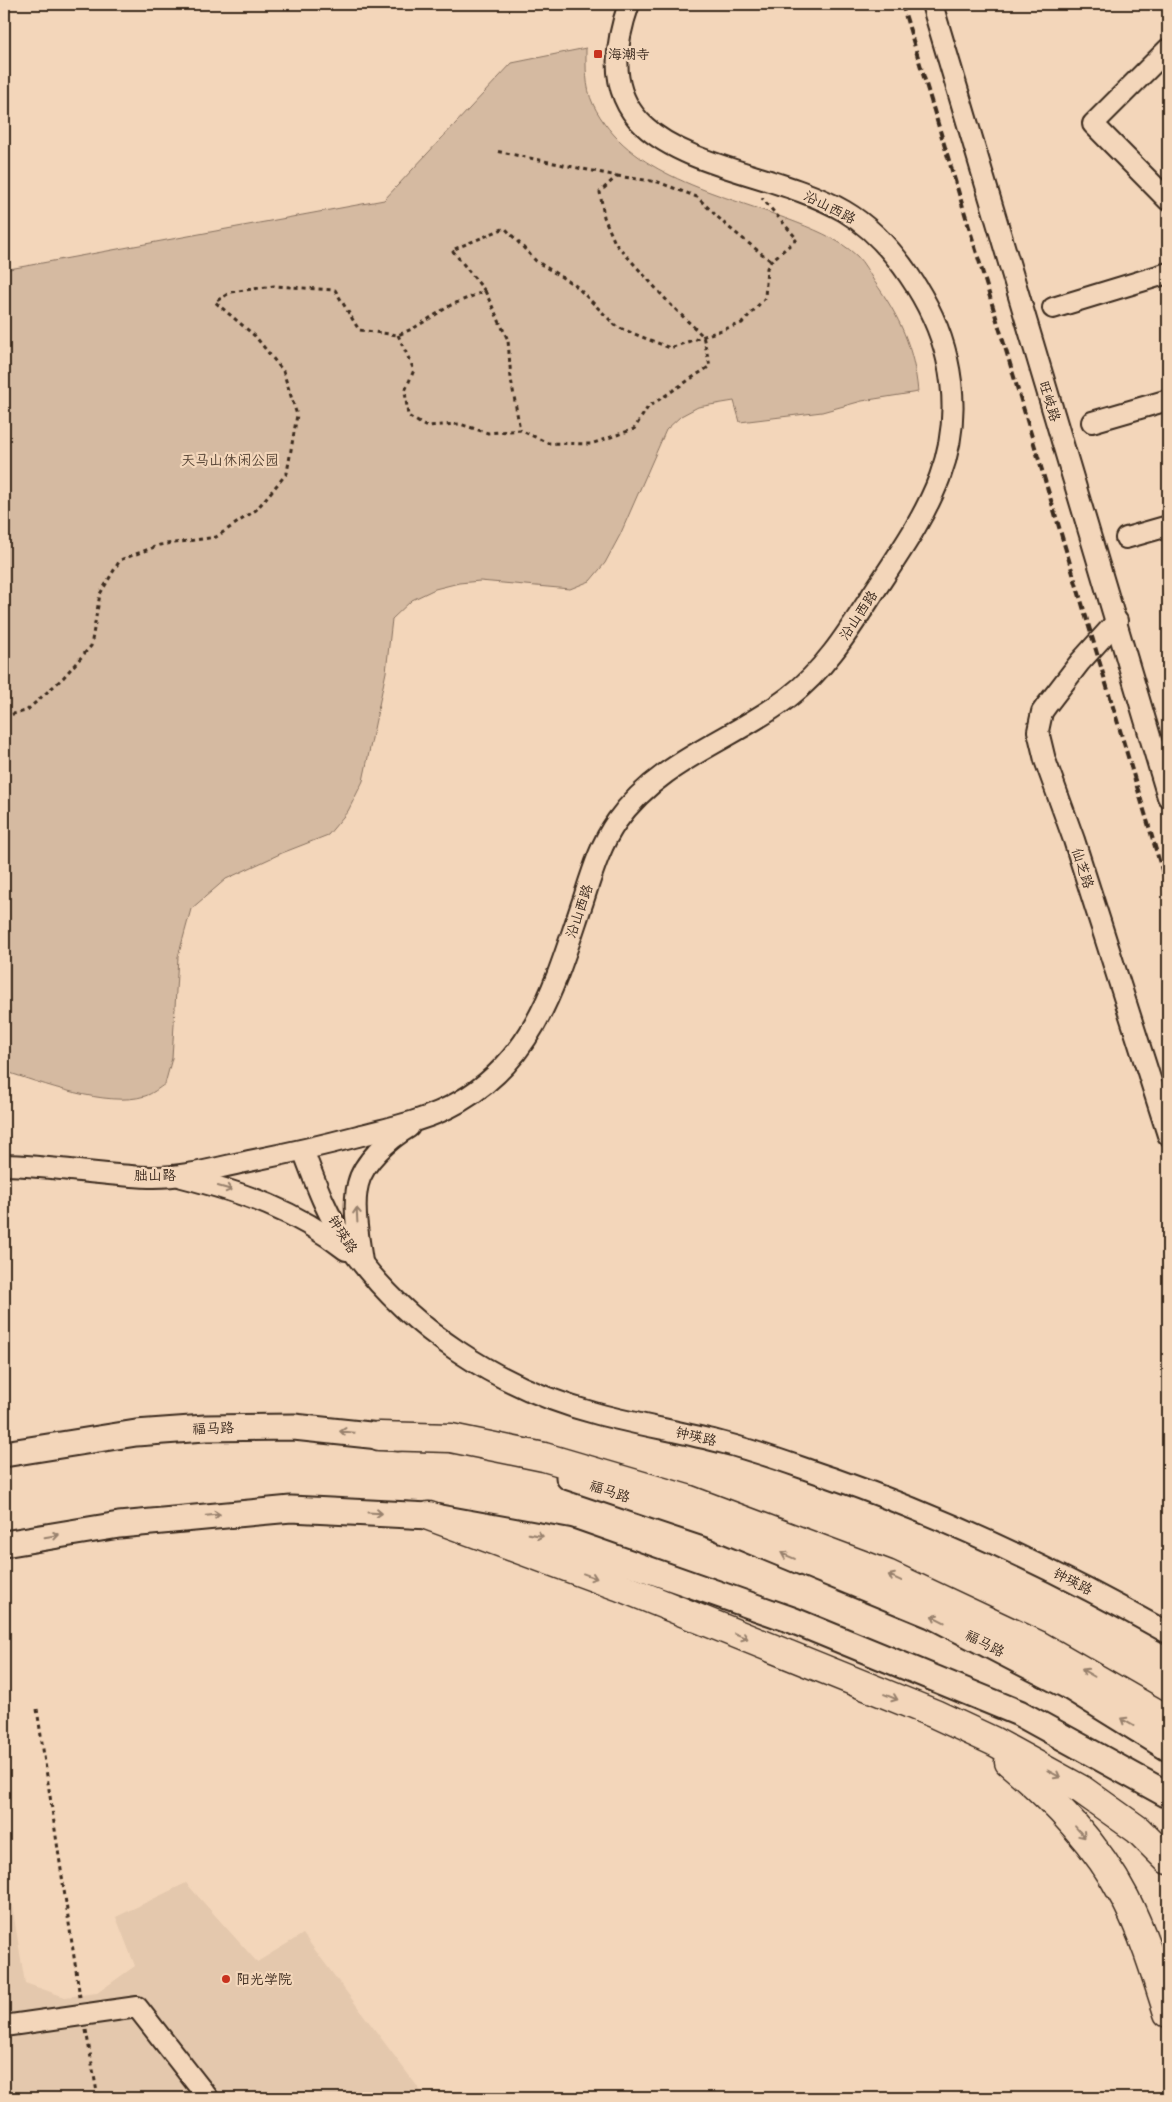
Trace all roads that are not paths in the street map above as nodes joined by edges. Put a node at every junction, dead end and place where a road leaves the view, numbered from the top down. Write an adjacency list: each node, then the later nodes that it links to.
1 (629, 4): 13 (street, 沿山西路)
2 (932, 4): 11 (street, 旺岐路)
3 (1168, 49): 4 (street)
4 (1168, 200)
5 (1168, 273): 6 (street)
6 (1053, 308)
7 (1168, 400): 8 (street)
8 (1092, 422)
9 (1168, 526): 10 (street)
10 (1126, 538)
11 (1117, 622): 12 (street, 旺岐路); 14 (street, 仙芝路)
12 (1168, 797)
13 (421, 1119): 15 (street, 沿山西路); 18 (street, one-way to 13)
14 (1168, 1135)
15 (303, 1150): 17 (street, 胐山路); 18 (street, 钟瑛路)
16 (4, 1165): 17 (street, 胐山路)
17 (178, 1176): 18 (street, one-way to 18)
18 (362, 1264): 23 (street, 钟瑛路)
19 (379, 1436): 20 (main road, 福马路, one-way to 20); 25 (highway, one-way to 19); 26 (main road, 福马路, one-way to 19)
20 (4, 1454)
21 (429, 1516): 22 (main road, one-way to 21); 24 (highway, one-way to 24); 27 (main road, one-way to 27)
22 (4, 1544)
23 (1168, 1634)
24 (934, 1714): 28 (highway, one-way to 28); 29 (highway, one-way to 29)
25 (1168, 1720)
26 (1168, 1748)
27 (1168, 1795)
28 (1168, 1860)
29 (1168, 2013)
30 (4, 2026): 31 (street)
31 (208, 2098)

